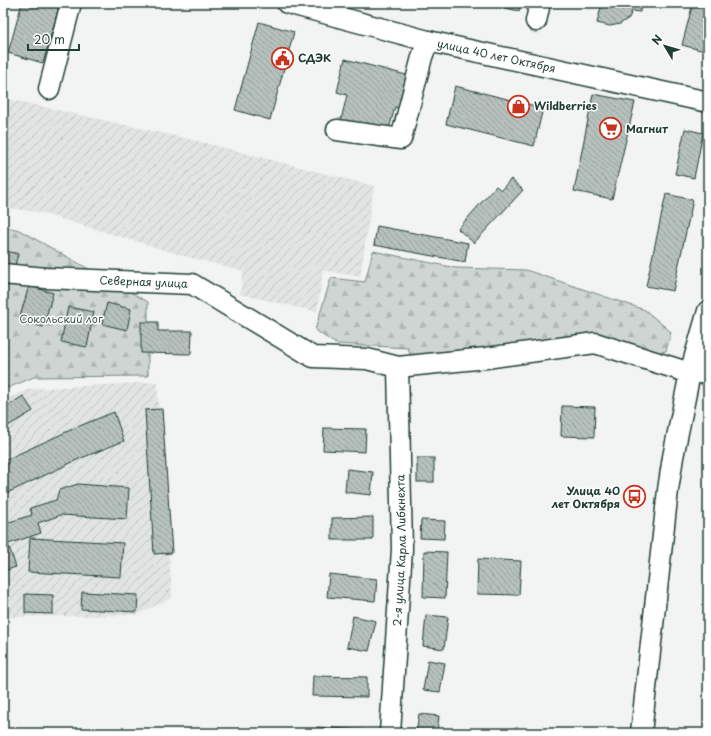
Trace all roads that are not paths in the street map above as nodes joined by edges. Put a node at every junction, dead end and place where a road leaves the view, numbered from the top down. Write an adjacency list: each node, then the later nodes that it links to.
1 (71, 3): 4 (street)
2 (287, 3): 3 (street, улица 40 лет Октября)
3 (428, 41): 5 (street, улица 40 лет Октября); 6 (street)
4 (49, 89)
5 (708, 102)
6 (337, 130)
7 (3, 274): 9 (street, Северная улица)
8 (708, 310): 10 (street)
9 (398, 367): 10 (street); 11 (street, 2-я улица Карла Либкнехта)
10 (699, 373): 12 (street)
11 (390, 733)
12 (641, 733)

